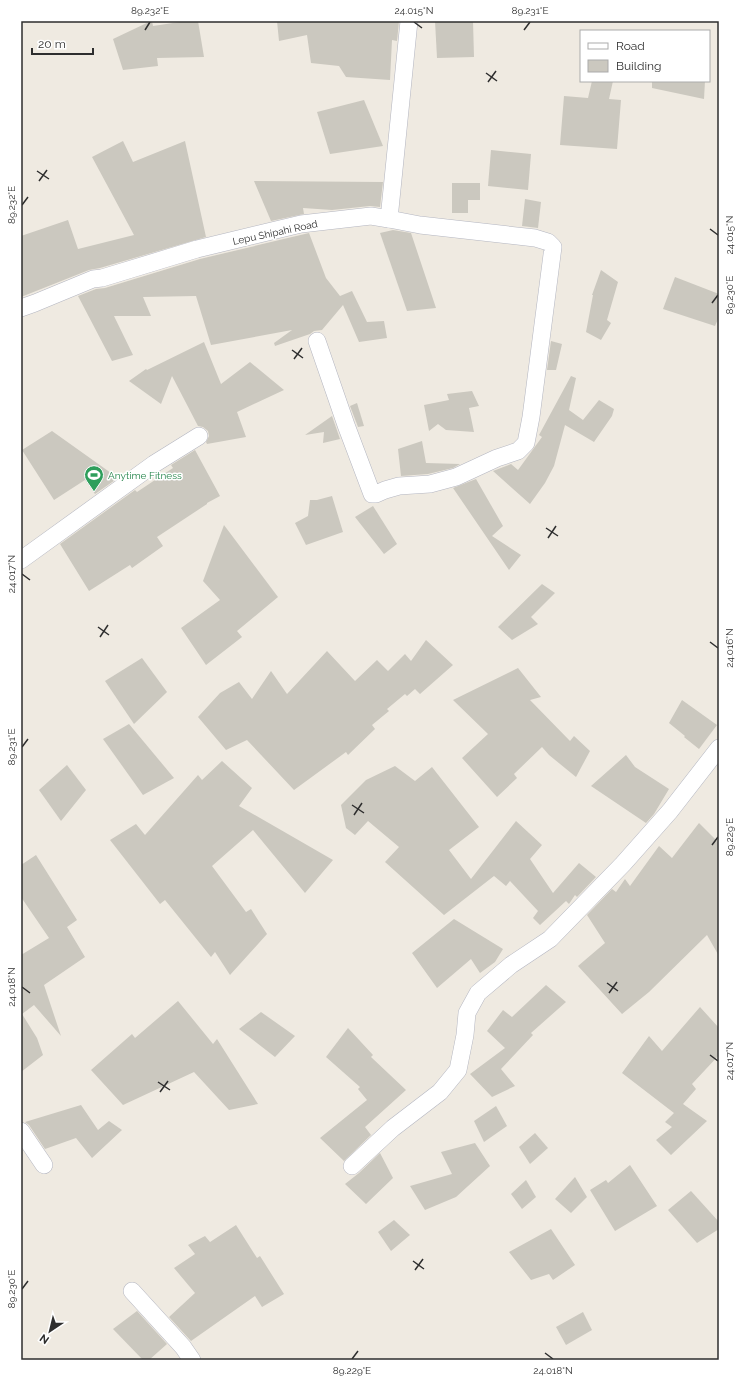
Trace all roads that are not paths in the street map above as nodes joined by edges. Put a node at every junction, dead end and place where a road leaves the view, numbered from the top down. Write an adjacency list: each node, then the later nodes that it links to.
1 (409, 21): 2 (street)
2 (389, 219): 3 (street, Lepu Shipahi Road); 4 (street, Lepu Shipahi Road)
3 (21, 308)
4 (317, 341)
5 (199, 436): 6 (street)
6 (21, 560)
7 (719, 748): 10 (street)
8 (21, 1131): 9 (street)
9 (44, 1165)
10 (352, 1166)
11 (132, 1291): 12 (street)
12 (192, 1360)

